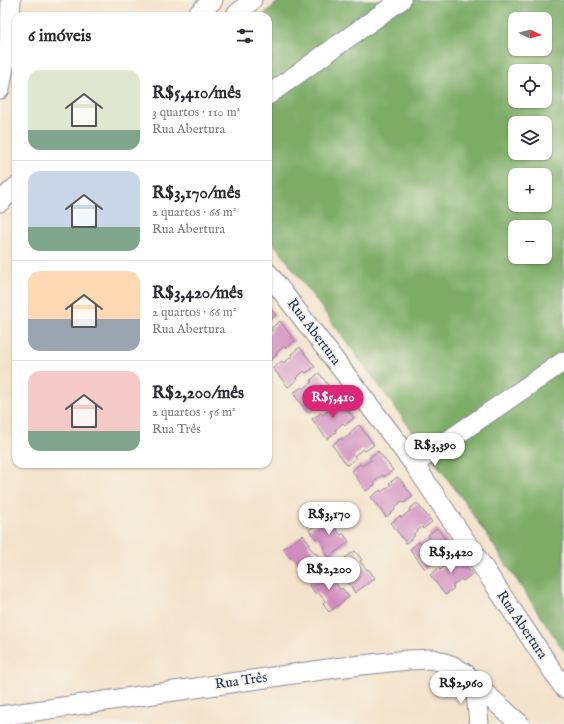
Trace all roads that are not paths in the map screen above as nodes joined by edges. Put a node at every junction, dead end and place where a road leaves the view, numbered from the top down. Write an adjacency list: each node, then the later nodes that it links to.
1 (12, 0): 7 (street)
2 (213, 0): 5 (street)
3 (252, 0): 6 (street)
4 (401, 0): 8 (street)
5 (200, 12)
6 (239, 12)
7 (0, 89)
8 (272, 92)
9 (12, 191): 10 (street)
10 (0, 202)
11 (272, 278): 13 (street, Rua Abertura)
12 (564, 361): 13 (street)
13 (414, 464): 15 (street, Rua Abertura)
14 (475, 684): 16 (street, Rua Três); 17 (street); 18 (street, Rua Três)
15 (564, 688)
16 (0, 716)
17 (478, 724)
18 (520, 724)

